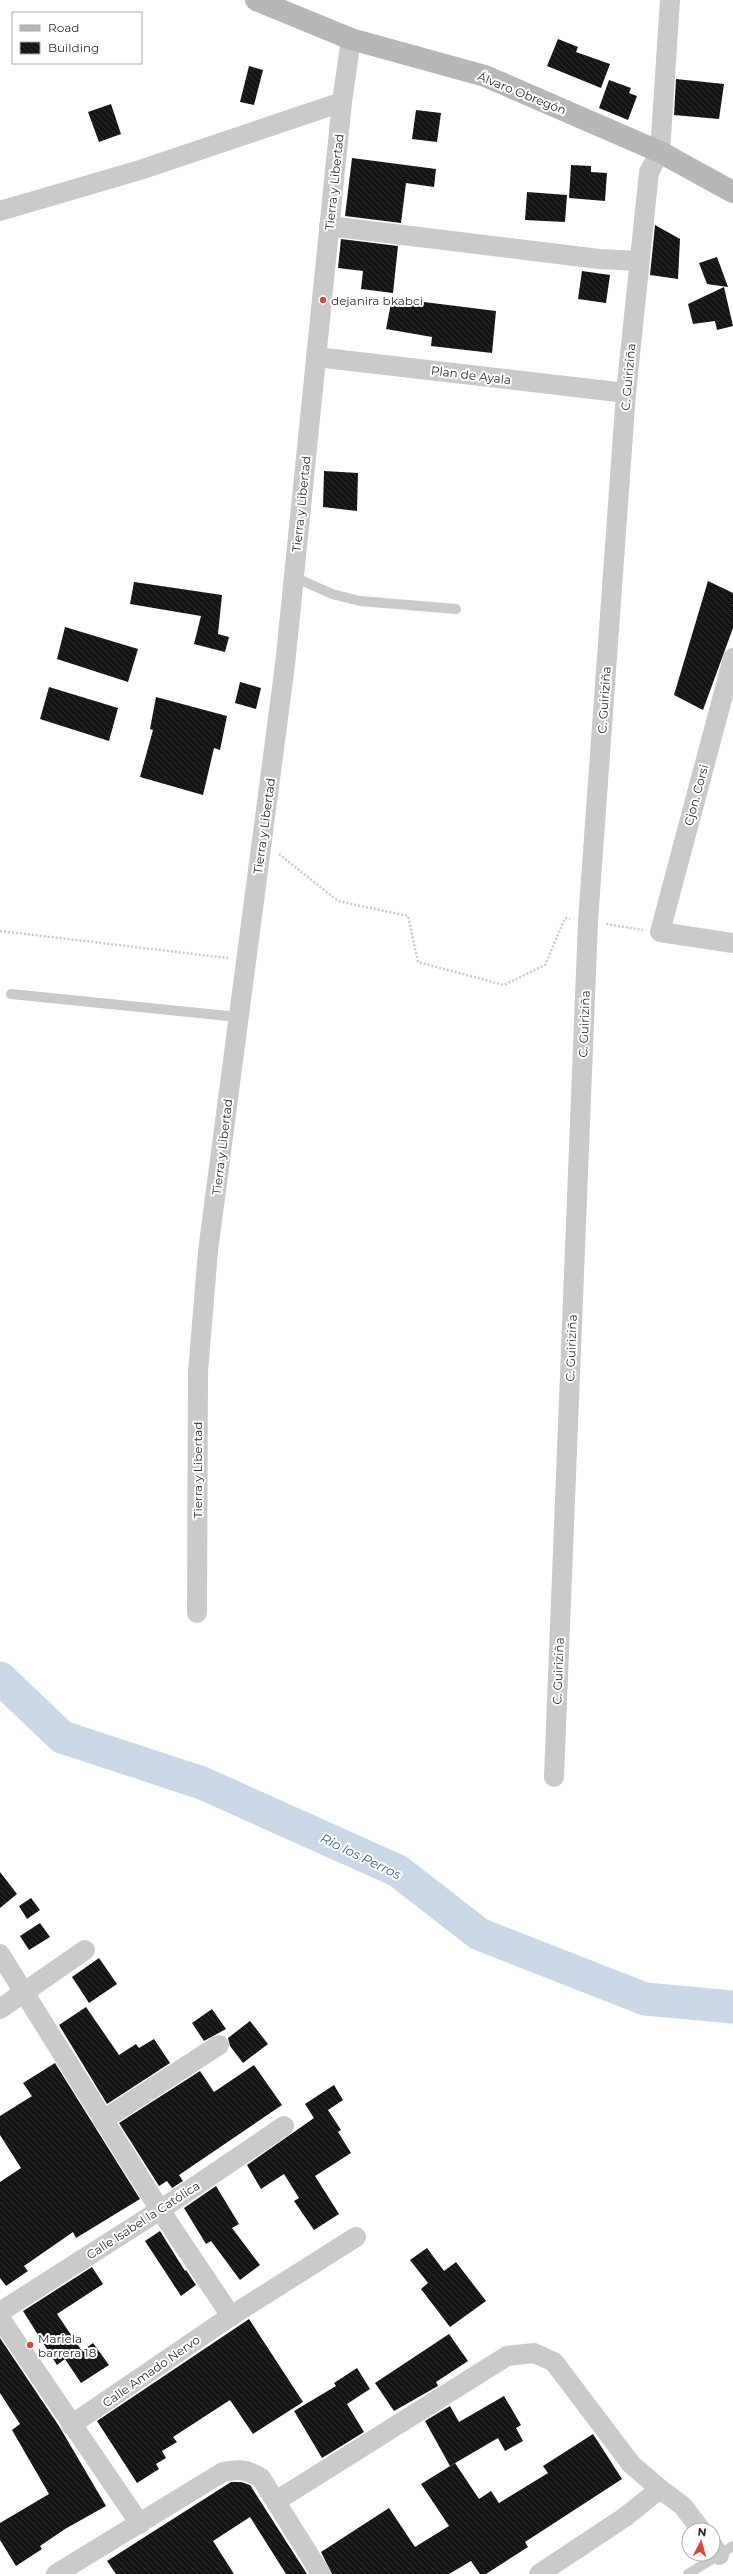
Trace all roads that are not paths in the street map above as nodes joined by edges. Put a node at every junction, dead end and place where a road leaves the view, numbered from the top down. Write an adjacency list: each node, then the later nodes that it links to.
1 (256, 0): 3 (street, Álvaro Obregón)
2 (670, 0): 5 (street)
3 (351, 39): 4 (street, Tierra y Libertad); 5 (street, Álvaro Obregón)
4 (342, 102): 7 (street); 8 (street, Tierra y Libertad)
5 (660, 152): 6 (street, Álvaro Obregón); 9 (street, C. Guiriziña)
6 (733, 192)
7 (0, 211)
8 (329, 226): 9 (street); 10 (street, Tierra y Libertad)
9 (639, 267): 11 (street, C. Guiriziña)
10 (316, 357): 11 (street, Plan de Ayala); 12 (street, Tierra y Libertad)
11 (626, 393): 19 (street, C. Guiriziña)
12 (294, 577): 13 (lane); 17 (street, Tierra y Libertad)
13 (456, 608)
14 (733, 658): 15 (street, Cjon. Corsi)
15 (733, 943)
16 (11, 994): 17 (lane)
17 (238, 1017): 18 (street, Tierra y Libertad)
18 (197, 1613)
19 (554, 1777)
20 (84, 1950): 22 (street)
21 (0, 1954): 22 (street)
22 (25, 1994): 23 (street); 25 (street)
23 (0, 2009)
24 (219, 2045): 25 (street)
25 (103, 2120): 27 (street)
26 (284, 2126): 27 (street, Calle Isabel la Católica)
27 (160, 2210): 29 (street, Calle Isabel la Católica); 30 (street)
28 (356, 2237): 30 (street, Calle Amado Nervo)
29 (0, 2312)
30 (231, 2316): 32 (street, Calle Amado Nervo)
31 (0, 2318): 32 (street)
32 (71, 2426): 36 (street)
33 (660, 2488): 34 (street); 35 (street); 40 (street)
34 (276, 2501): 36 (street); 39 (street)
35 (695, 2522)
36 (140, 2524): 38 (street)
37 (722, 2549): 41 (lane)
38 (56, 2574)
39 (321, 2574)
40 (539, 2574)
41 (688, 2574)

